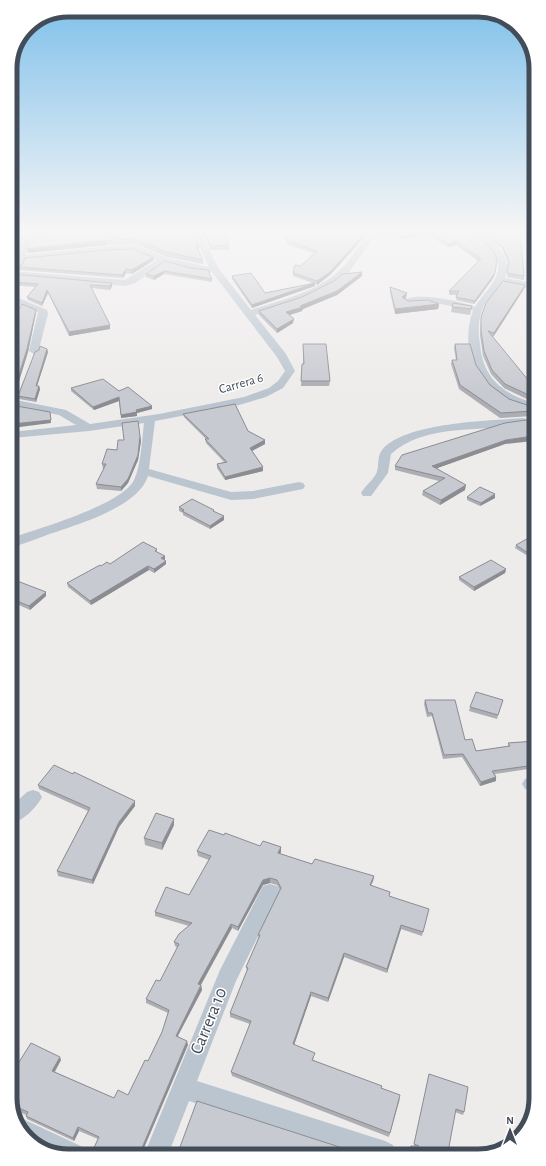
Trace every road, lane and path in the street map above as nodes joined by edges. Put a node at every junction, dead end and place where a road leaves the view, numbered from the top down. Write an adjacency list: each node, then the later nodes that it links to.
1 (227, 284): 7 (street)
2 (326, 284): 7 (street)
3 (497, 284): 6 (street)
4 (17, 300): 8 (street)
5 (408, 301): 6 (street)
6 (478, 309): 10 (street)
7 (250, 313): 11 (street, Carrera 6)
8 (34, 351)
9 (17, 403): 13 (street)
10 (529, 405)
11 (150, 419): 13 (street, Carrera 6); 15 (street)
12 (529, 420): 17 (street)
13 (89, 428): 14 (street, Carrera 6)
14 (17, 435)
15 (142, 471): 16 (street); 18 (street)
16 (299, 486)
17 (367, 493)
18 (17, 540)
19 (33, 797): 20 (street)
20 (17, 812)
21 (270, 892): 22 (street, Carrera 10)
22 (182, 1088): 25 (street, Carrera 10); 26 (street)
23 (33, 1135): 24 (street)
24 (61, 1148)
25 (158, 1149)
26 (372, 1149)

